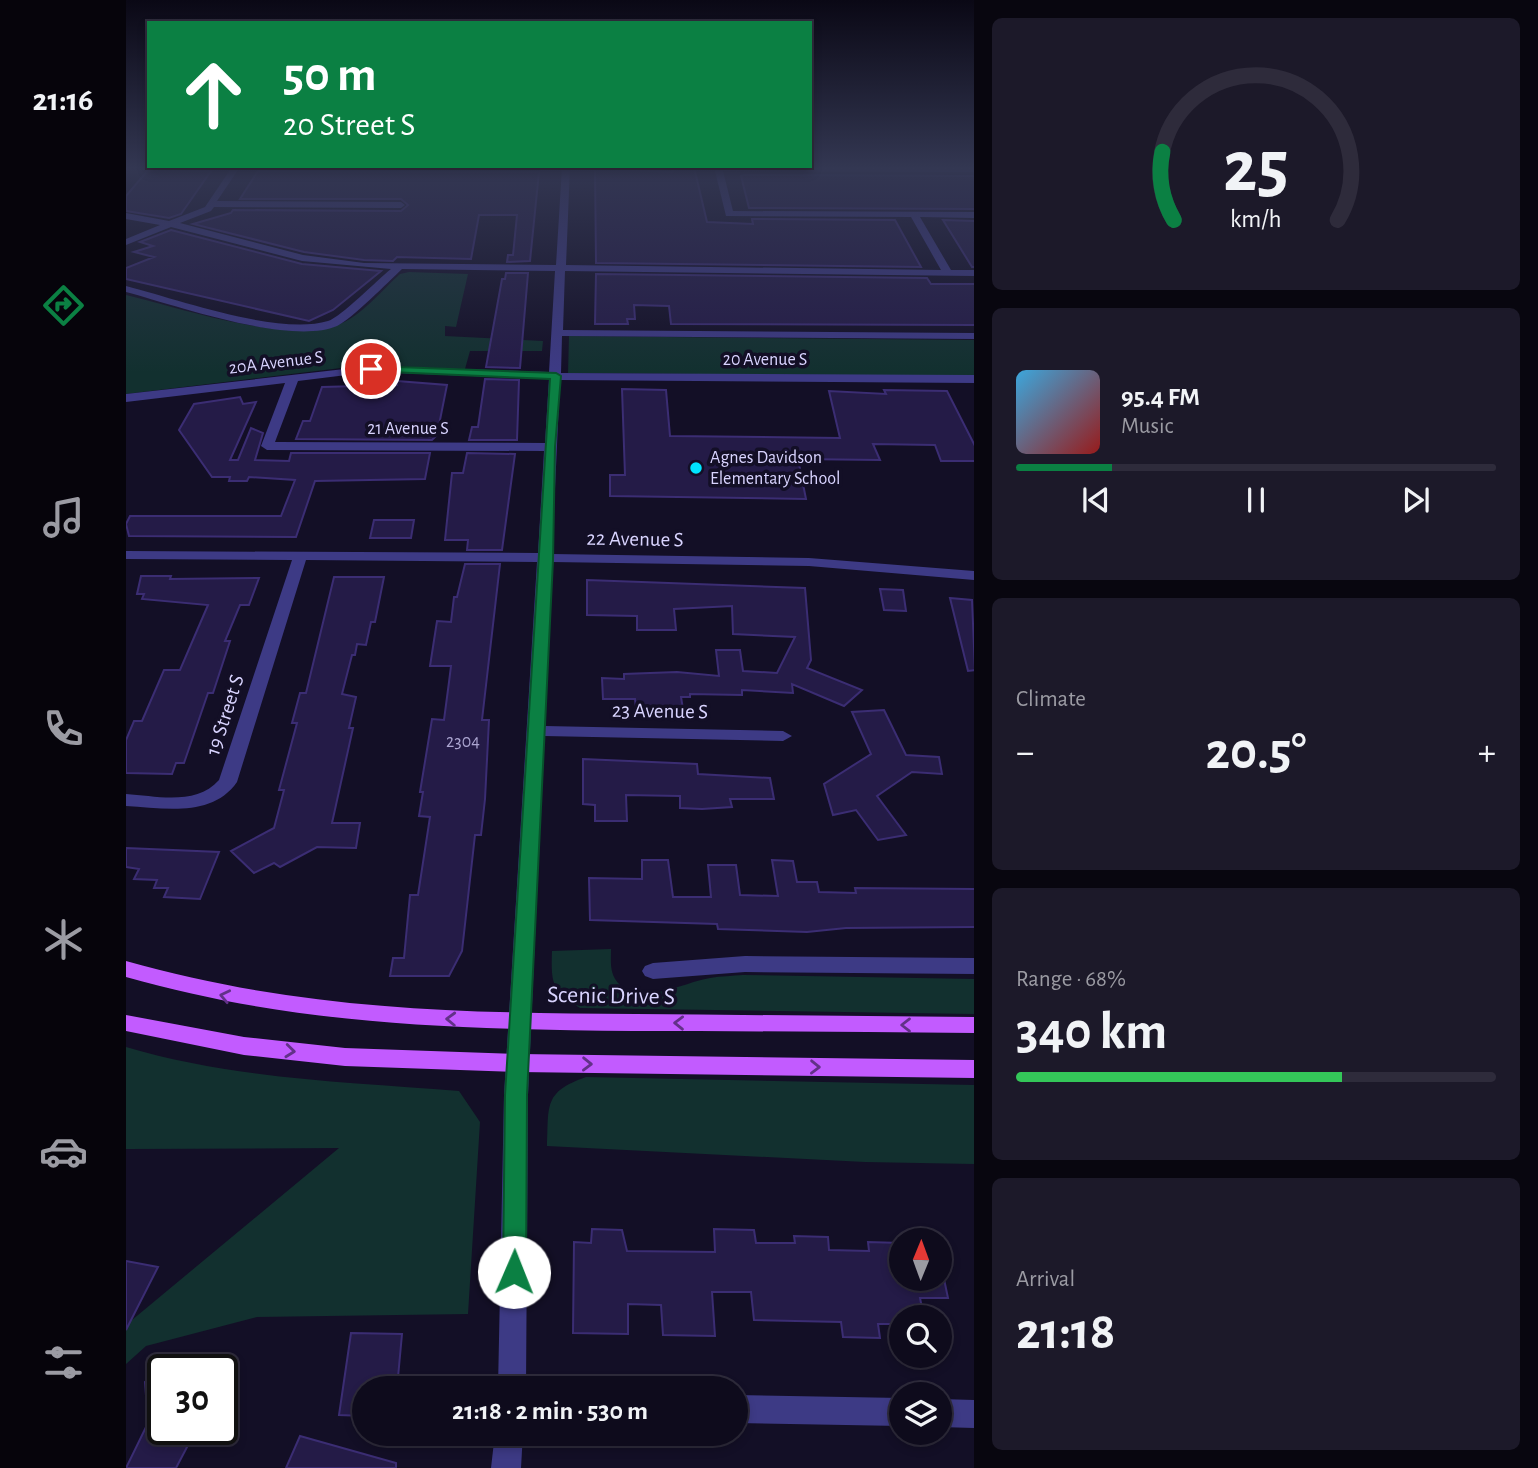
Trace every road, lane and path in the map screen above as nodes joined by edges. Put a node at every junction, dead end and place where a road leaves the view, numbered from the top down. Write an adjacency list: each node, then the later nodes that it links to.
1 (143, 236): 5 (street)
2 (216, 236): 6 (street)
3 (563, 236): 7 (street)
4 (926, 236): 8 (street)
5 (126, 242)
6 (398, 268): 7 (street); 10 (street)
7 (561, 271): 8 (street); 11 (street)
8 (948, 273): 9 (street)
9 (974, 273)
10 (126, 289)
11 (557, 333): 12 (street, 20 Avenue S); 13 (street)
12 (974, 336)
13 (556, 376): 14 (street, 20A Avenue S); 15 (street, 20 Avenue S); 17 (street)
14 (293, 378): 16 (street, 20A Avenue S); 17 (street, 21 Avenue S)
15 (974, 379)
16 (126, 398)
17 (549, 447): 20 (street)
18 (126, 555): 19 (street, 22 Avenue S)
19 (300, 557): 20 (street, 22 Avenue S); 24 (street, 19 Street S)
20 (546, 560): 21 (street, 22 Avenue S); 22 (street)
21 (974, 576)
22 (536, 731): 23 (street, 23 Avenue S); 28 (street)
23 (783, 736)
24 (126, 800)
25 (974, 966): 27 (street, Scenic Drive S)
26 (126, 969): 28 (main road, Scenic Drive S, one-way to 26)
27 (653, 971)
28 (522, 1021): 30 (main road, Scenic Drive S, one-way to 28); 31 (street)
29 (126, 1023): 31 (main road, one-way to 31)
30 (974, 1025)
31 (519, 1063): 32 (main road, one-way to 32); 33 (street)
32 (974, 1069)
33 (512, 1376)
34 (748, 1409): 35 (street)
35 (889, 1412)
36 (952, 1413): 37 (street)
37 (974, 1414)
38 (508, 1446): 39 (street)
39 (506, 1468)

